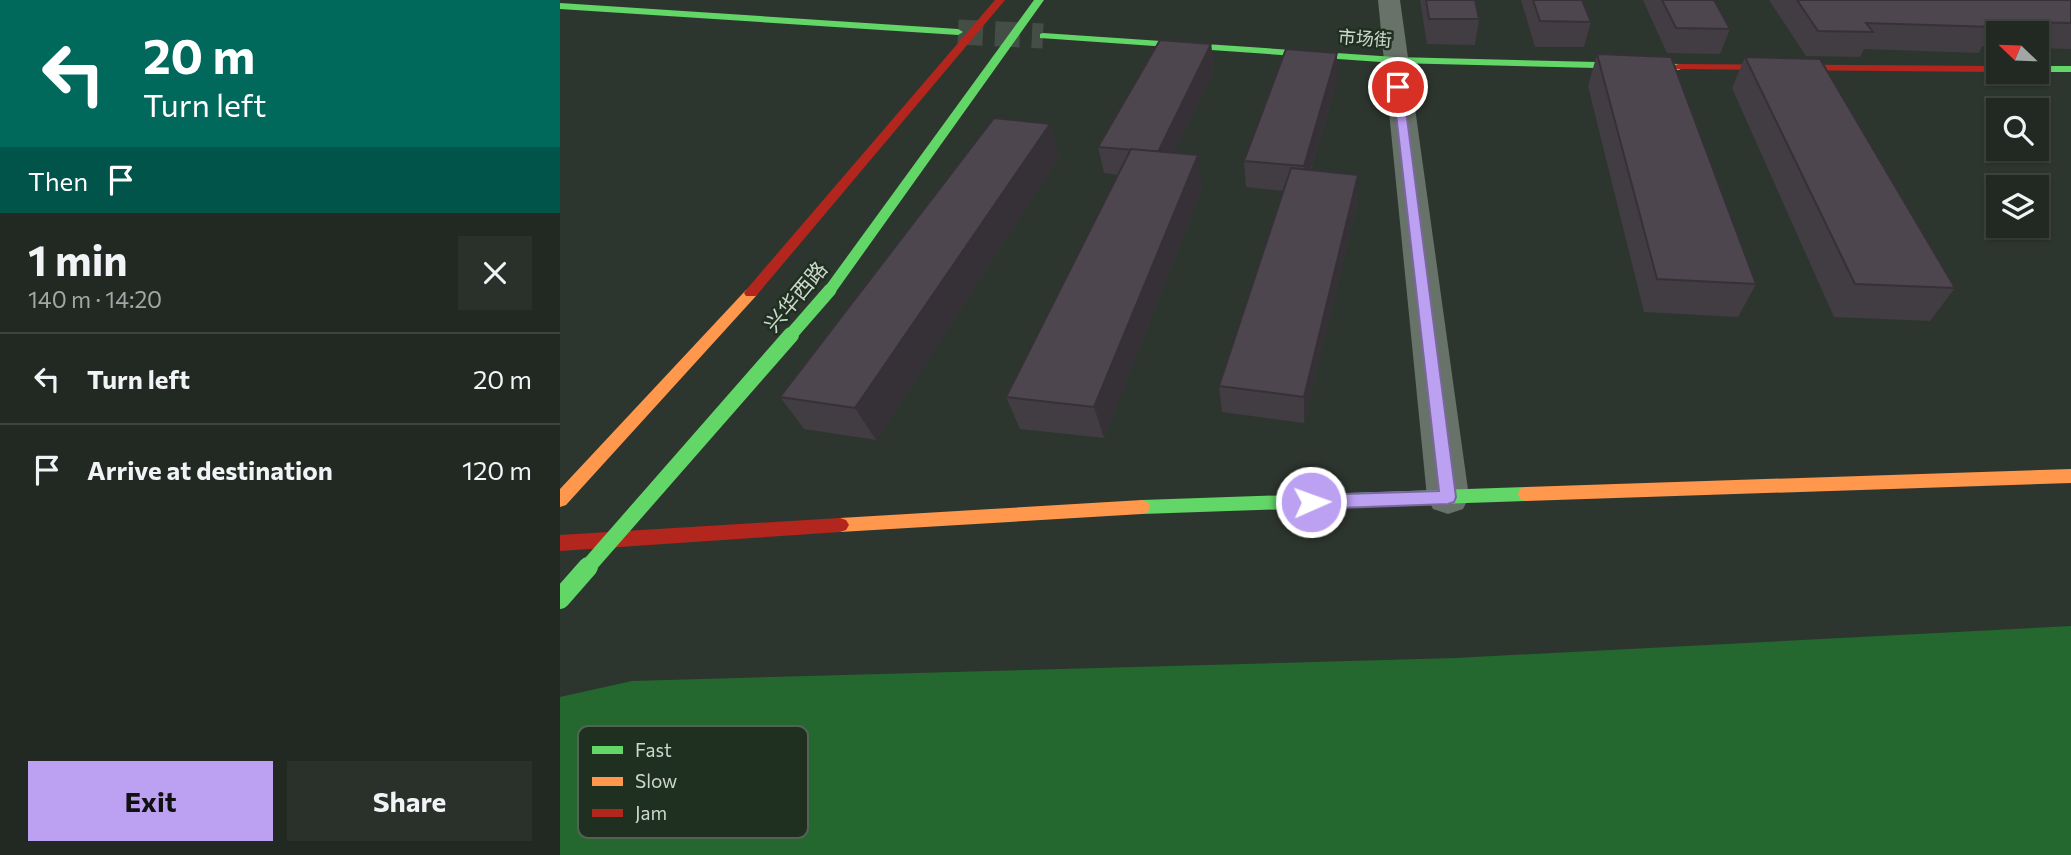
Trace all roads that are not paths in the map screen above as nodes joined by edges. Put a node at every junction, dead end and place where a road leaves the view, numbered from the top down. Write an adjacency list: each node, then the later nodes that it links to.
1 (1000, 0): 13 (street)
2 (1039, 0): 15 (street, 兴华西路, bridge)
3 (1389, 0): 7 (street)
4 (560, 6): 5 (street)
5 (958, 32)
6 (1043, 36): 7 (street, 市场街)
7 (1395, 60): 8 (street, 市场街); 12 (street)
8 (1986, 69)
9 (2049, 69): 10 (street)
10 (2071, 69)
11 (2071, 476): 12 (street)
12 (1448, 497): 14 (street)
13 (560, 500)
14 (560, 543)
15 (560, 599)

